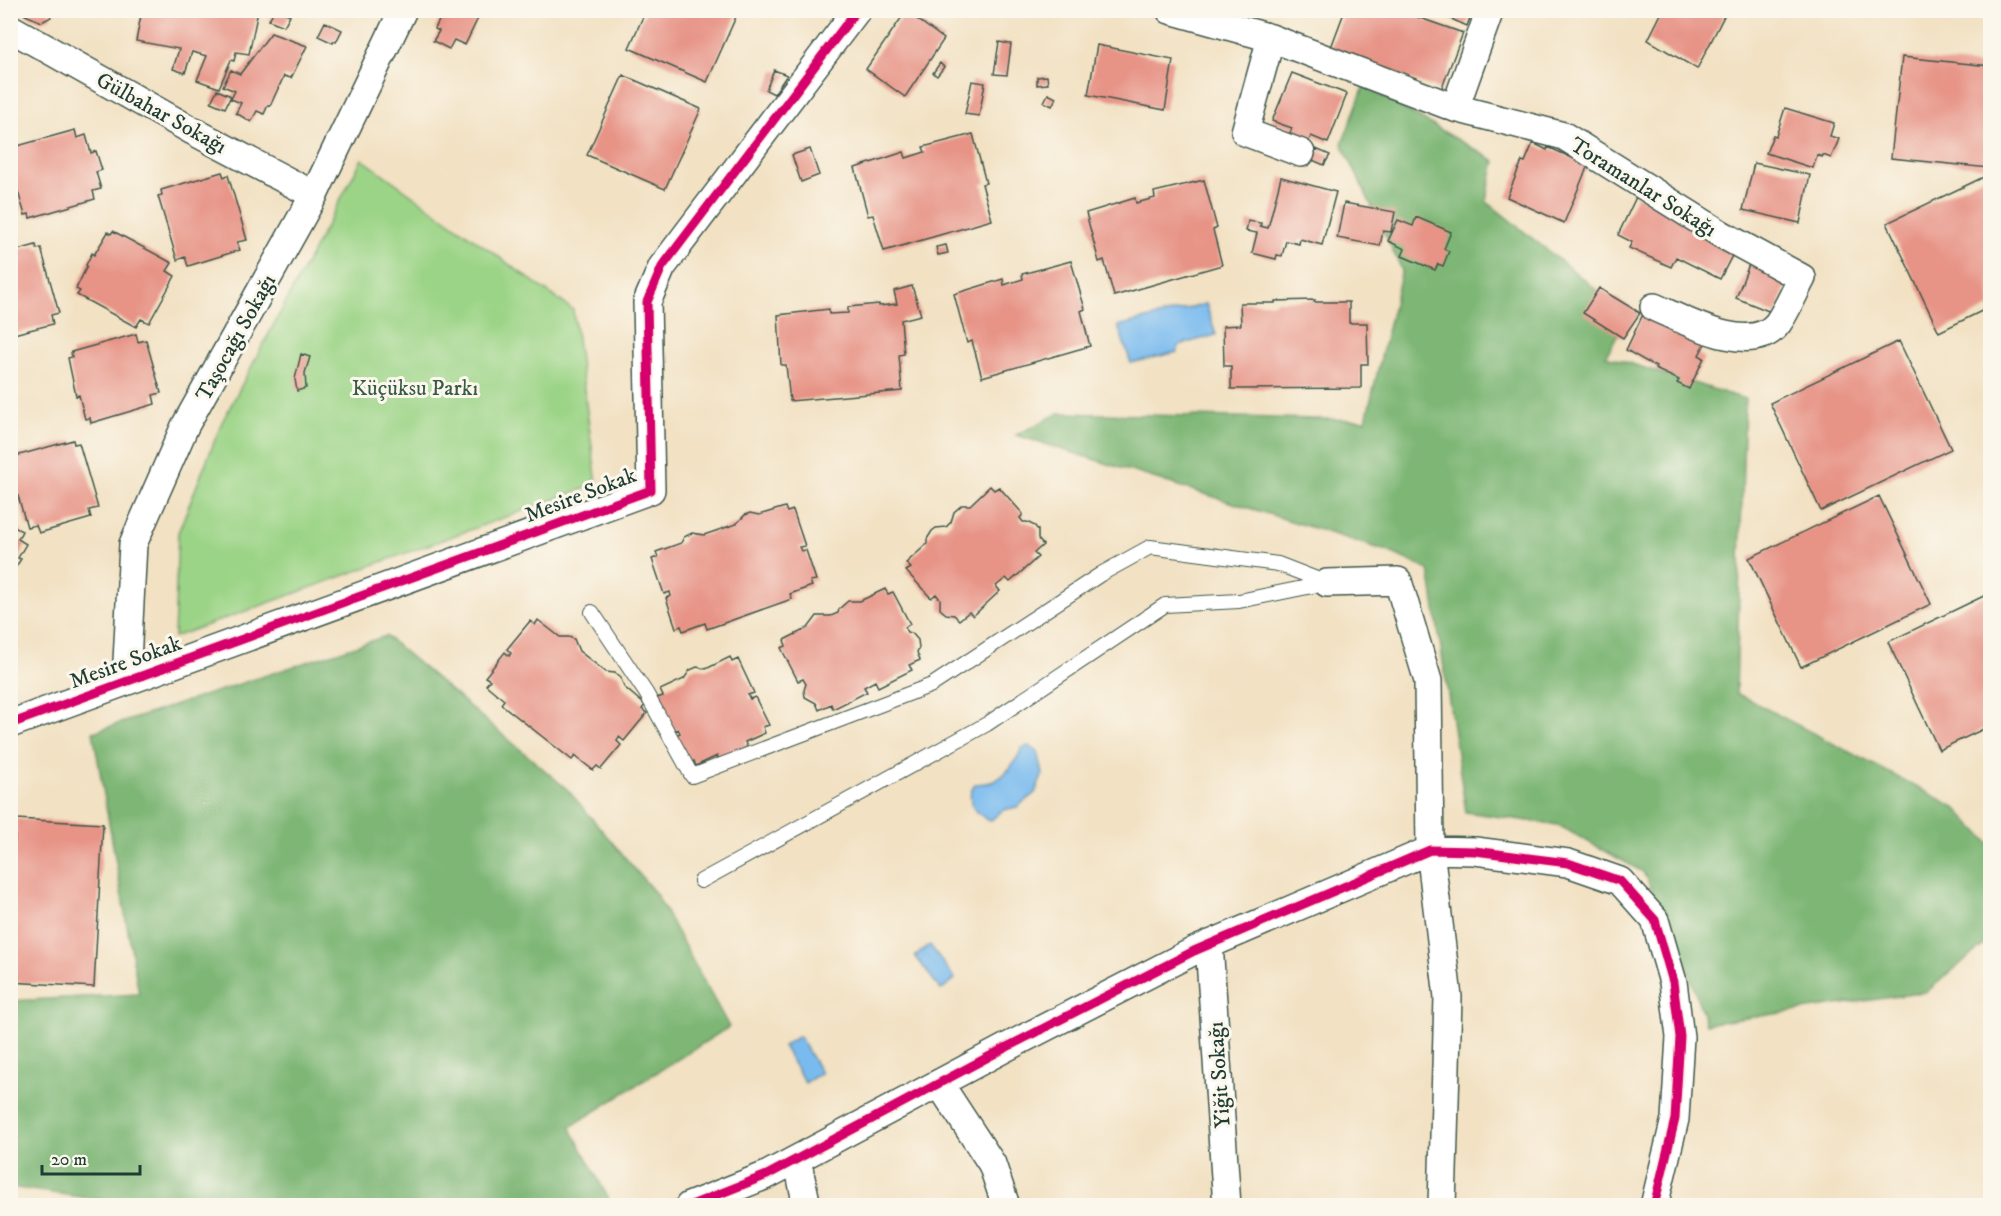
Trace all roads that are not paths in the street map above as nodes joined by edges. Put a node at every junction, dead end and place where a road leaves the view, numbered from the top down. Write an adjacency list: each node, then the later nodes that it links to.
1 (403, 10): 9 (street, Taşocağı Sokağı)
2 (857, 10): 13 (street, Mesire Sokak)
3 (1170, 10): 6 (street, Toramanlar Sokağı)
4 (1490, 10): 7 (street)
5 (10, 28): 9 (street, Gülbahar Sokağı)
6 (1270, 38): 7 (street, Toramanlar Sokağı); 8 (street)
7 (1455, 108): 10 (street, Toramanlar Sokağı)
8 (1300, 153)
9 (314, 195): 13 (street, Taşocağı Sokağı)
10 (1654, 307)
11 (1327, 583): 12 (lane); 15 (street); 16 (lane)
12 (592, 612)
13 (126, 681): 14 (street, Mesire Sokak)
14 (10, 724)
15 (1430, 850): 17 (street); 24 (street); 25 (street)
16 (701, 881)
17 (1209, 944): 18 (street); 23 (street, Yiğit Sokağı)
18 (939, 1083): 19 (street); 22 (street)
19 (797, 1159): 20 (street); 21 (street)
20 (689, 1206)
21 (807, 1206)
22 (1006, 1206)
23 (1227, 1206)
24 (1442, 1206)
25 (1654, 1206)

